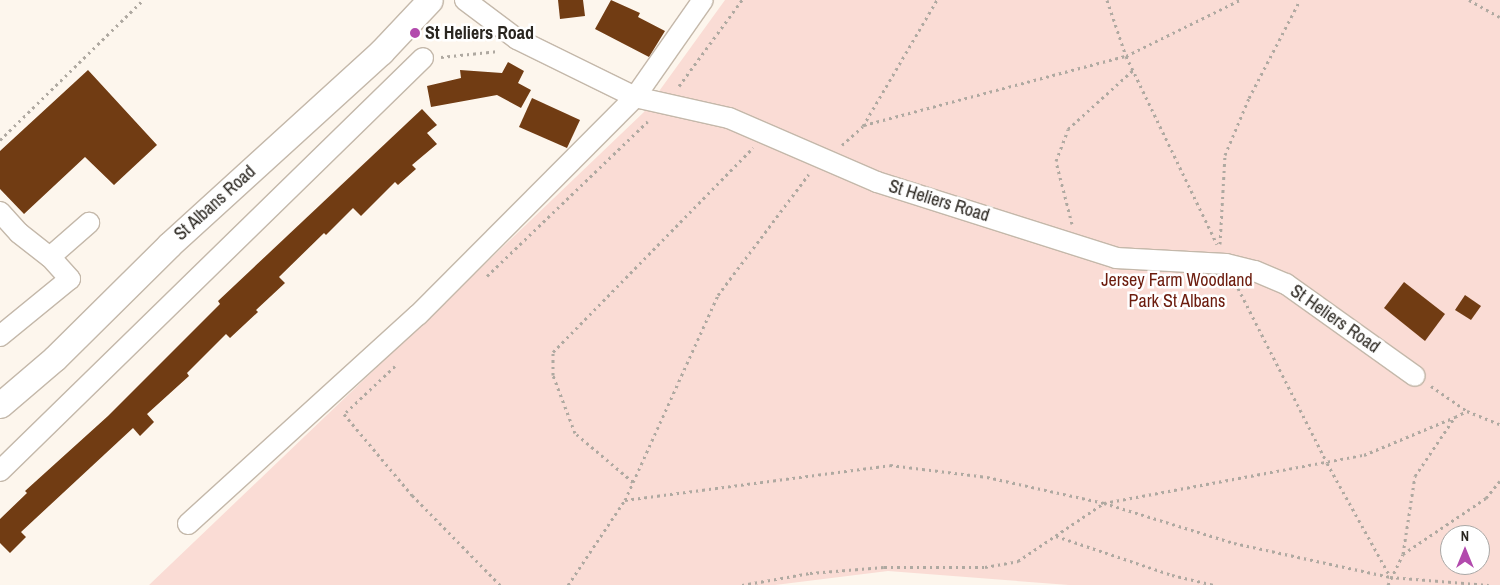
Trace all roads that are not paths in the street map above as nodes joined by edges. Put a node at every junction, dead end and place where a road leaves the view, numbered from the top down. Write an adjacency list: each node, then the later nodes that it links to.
1 (430, 0): 11 (main road, St Albans Road)
2 (465, 0): 5 (street, St Heliers Road)
3 (703, 0): 5 (street)
4 (423, 58): 12 (street)
5 (635, 97): 10 (street, St Heliers Road); 13 (street)
6 (0, 212): 8 (street)
7 (89, 223): 8 (street)
8 (50, 257): 9 (street)
9 (0, 336)
10 (1416, 376)
11 (0, 405)
12 (0, 471)
13 (188, 524)

